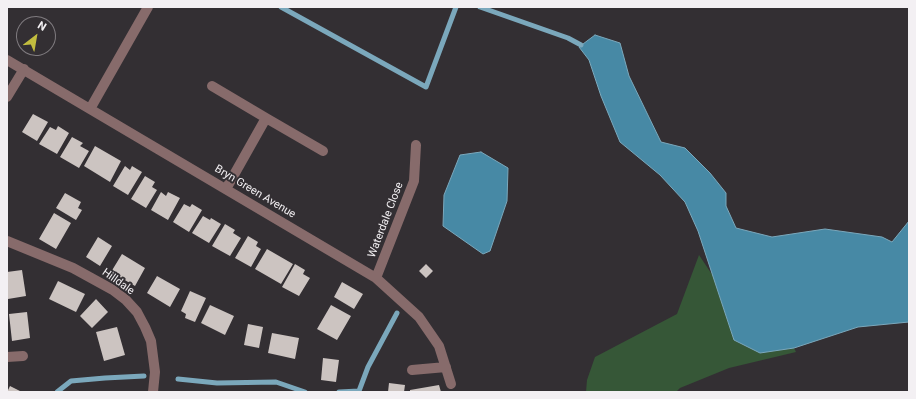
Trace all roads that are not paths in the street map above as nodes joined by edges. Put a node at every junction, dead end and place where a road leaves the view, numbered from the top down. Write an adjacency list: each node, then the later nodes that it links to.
1 (148, 7): 6 (street)
2 (7, 60): 3 (street, Bryn Green Avenue)
3 (24, 69): 5 (street); 6 (street, Bryn Green Avenue)
4 (212, 86): 7 (street)
5 (7, 97)
6 (90, 109): 10 (street, Bryn Green Avenue)
7 (266, 118): 9 (street); 10 (street)
8 (416, 145): 12 (street, Waterdale Close)
9 (323, 151)
10 (226, 189): 12 (street, Bryn Green Avenue)
11 (7, 241): 18 (street, Hilldale)
12 (376, 278): 15 (street, Bryn Green Avenue)
13 (23, 356): 14 (street)
14 (7, 357)
15 (446, 367): 16 (street); 17 (street, Bryn Green Avenue)
16 (412, 370)
17 (451, 384)
18 (153, 392)

